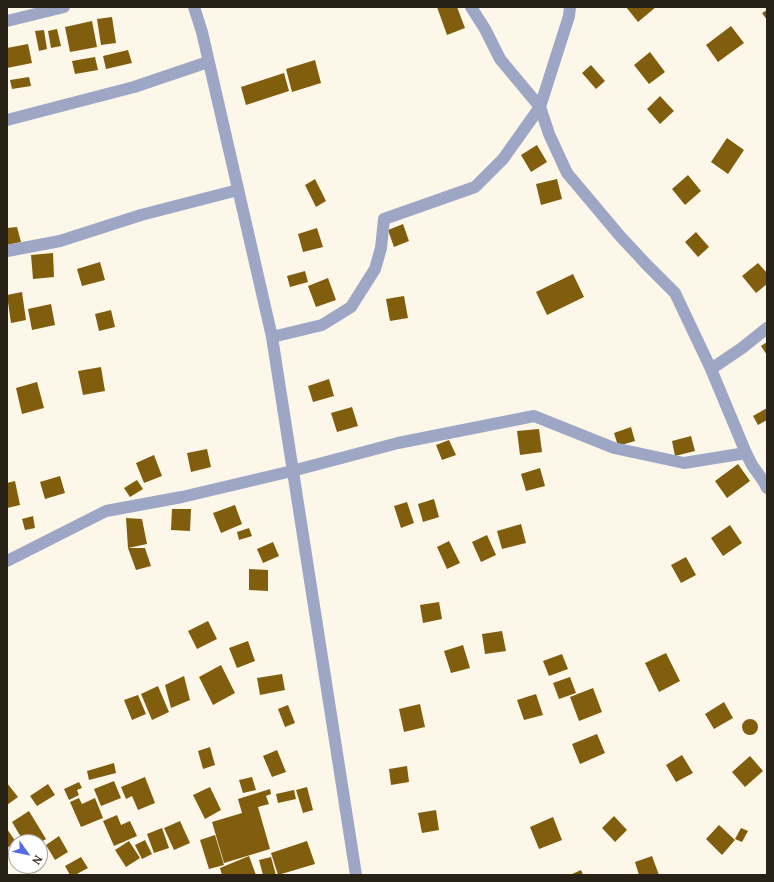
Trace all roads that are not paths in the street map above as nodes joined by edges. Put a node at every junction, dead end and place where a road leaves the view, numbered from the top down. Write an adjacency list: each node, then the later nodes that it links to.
1 (64, 7): 5 (street)
2 (194, 7): 6 (street)
3 (471, 7): 7 (street)
4 (570, 7): 7 (street)
5 (7, 21)
6 (208, 62): 8 (street); 9 (street)
7 (540, 107): 12 (street); 13 (street)
8 (7, 120)
9 (238, 190): 10 (street); 12 (street)
10 (7, 251)
11 (767, 328): 13 (street)
12 (272, 337): 15 (street)
13 (711, 369): 14 (street)
14 (746, 453): 15 (street); 16 (street)
15 (292, 471): 17 (street); 18 (street)
16 (767, 488)
17 (7, 561)
18 (356, 875)

